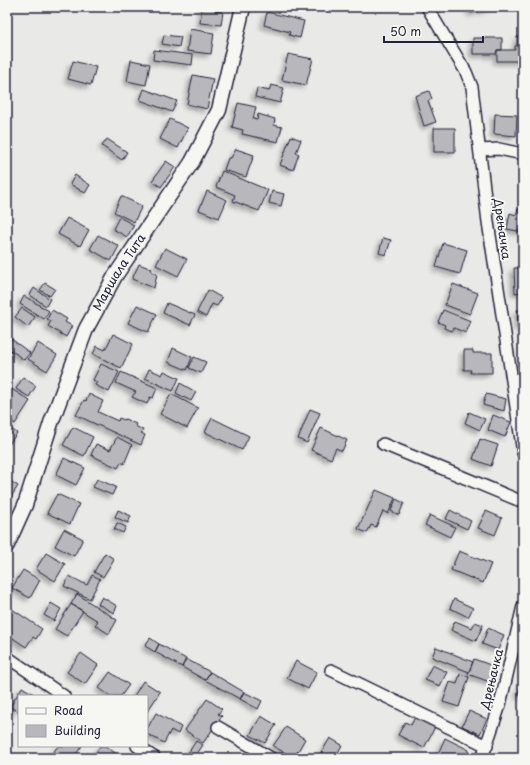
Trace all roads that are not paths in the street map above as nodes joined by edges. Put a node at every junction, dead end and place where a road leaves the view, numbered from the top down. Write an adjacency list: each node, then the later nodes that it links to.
1 (243, 7): 8 (street, Маршала Тита)
2 (426, 7): 3 (street, Дрењачка)
3 (480, 150): 4 (street); 6 (street, Дрењачка)
4 (523, 154)
5 (383, 444): 7 (street)
6 (523, 453)
7 (523, 502)
8 (7, 545)
9 (523, 606): 14 (street, Дрењачка)
10 (7, 657): 12 (street)
11 (331, 670): 14 (street)
12 (63, 695)
13 (218, 727): 17 (street)
14 (487, 746): 18 (street, Дрењачка)
15 (138, 747): 16 (street)
16 (154, 758)
17 (271, 758)
18 (482, 758)

